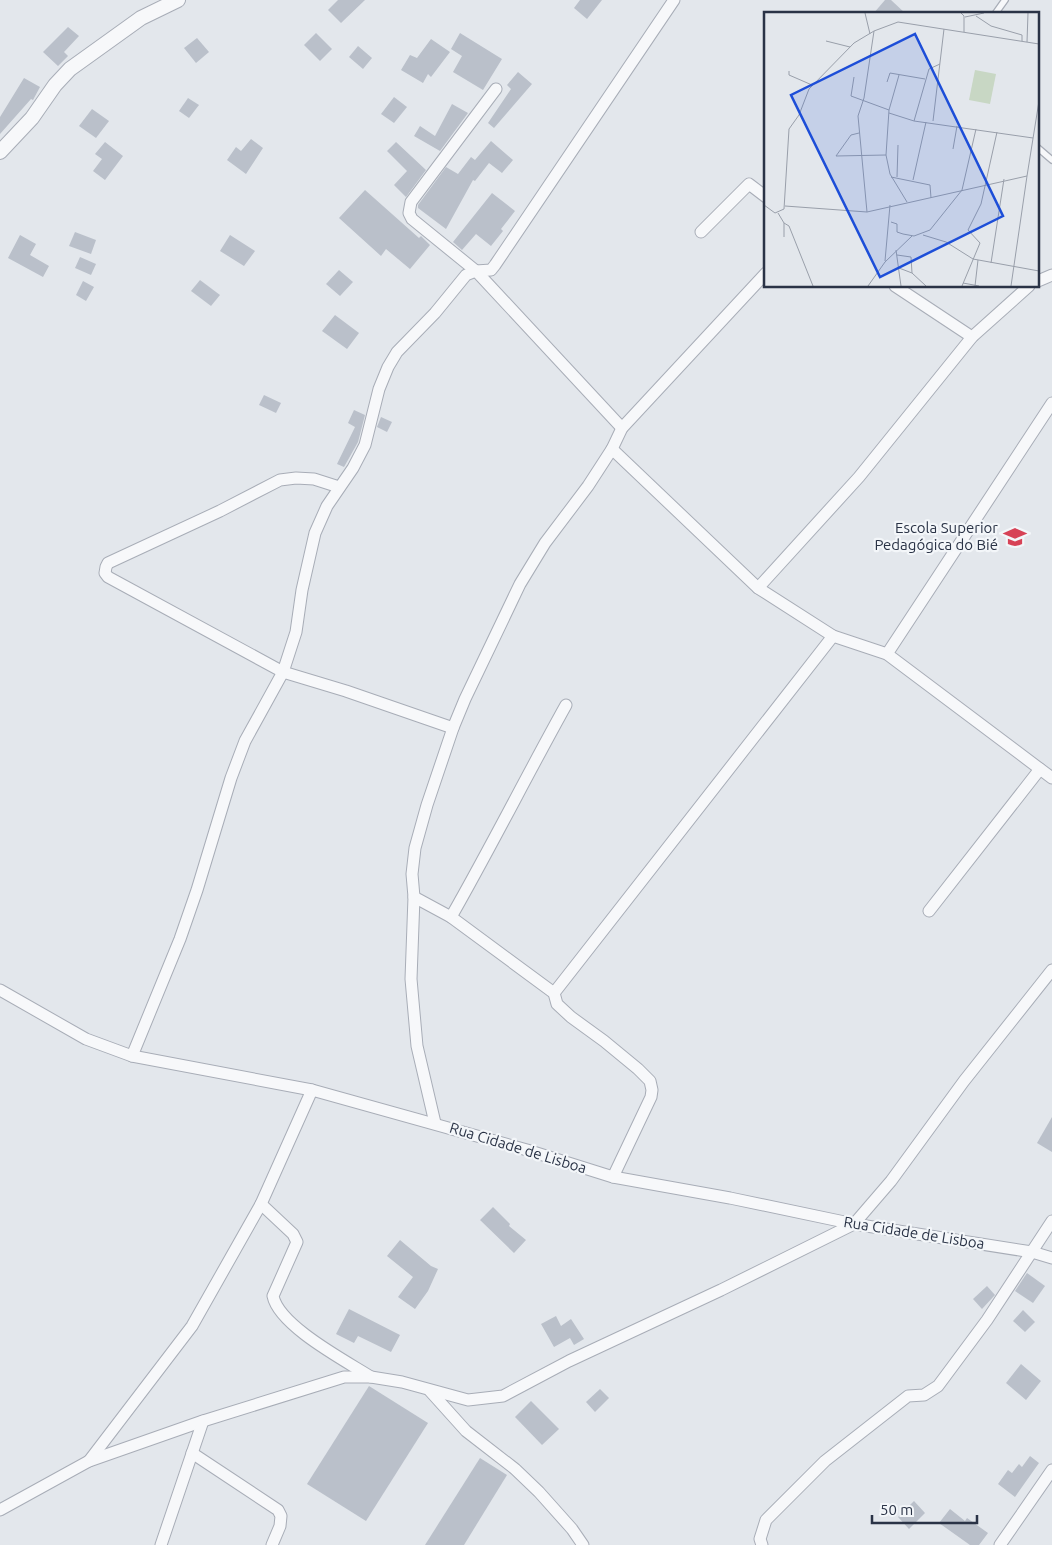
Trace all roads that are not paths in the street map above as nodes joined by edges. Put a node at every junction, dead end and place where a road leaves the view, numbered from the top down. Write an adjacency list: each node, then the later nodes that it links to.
1 (178, 0): 7 (street)
2 (674, 0): 11 (street)
3 (1006, 0): 4 (lane)
4 (997, 12)
5 (496, 89): 11 (street)
6 (1040, 150): 8 (lane)
7 (0, 152)
8 (1052, 160)
9 (764, 195): 10 (street)
10 (701, 232)
11 (476, 272): 19 (street); 21 (street)
12 (764, 275): 19 (street)
13 (1052, 275): 14 (street)
14 (1040, 280)
15 (898, 288): 17 (street)
16 (1027, 288): 17 (street)
17 (972, 337): 22 (street)
18 (1052, 404): 24 (street)
19 (622, 428): 20 (street)
20 (612, 449): 22 (street); 27 (street)
21 (339, 487): 25 (street); 25 (street)
22 (758, 588): 23 (street)
23 (833, 636): 24 (street); 35 (street)
24 (887, 654): 28 (street)
25 (283, 672): 27 (street); 36 (street)
26 (566, 705): 32 (street)
27 (453, 728): 30 (street)
28 (1040, 769): 29 (street); 31 (street)
29 (1052, 778)
30 (414, 897): 32 (street); 38 (street)
31 (929, 911)
32 (451, 917): 35 (street)
33 (1052, 970): 42 (street)
34 (0, 990): 36 (street, Rua Cidade de Lisboa)
35 (554, 993): 39 (street)
36 (132, 1056): 37 (street, Rua Cidade de Lisboa)
37 (312, 1090): 38 (street, Rua Cidade de Lisboa); 40 (street)
38 (435, 1124): 39 (street, Rua Cidade de Lisboa)
39 (613, 1177): 42 (street, Rua Cidade de Lisboa)
40 (261, 1204): 45 (street); 49 (street)
41 (1052, 1221): 43 (street)
42 (854, 1224): 43 (street, Rua Cidade de Lisboa); 46 (street)
43 (1032, 1252): 44 (street, Rua Cidade de Lisboa); 55 (street)
44 (1052, 1258)
45 (371, 1377): 46 (street); 47 (street)
46 (430, 1390): 54 (street)
47 (203, 1421): 48 (street); 49 (street)
48 (192, 1453): 52 (street); 53 (street)
49 (89, 1461): 51 (street)
50 (1052, 1470): 56 (street)
51 (0, 1510)
52 (161, 1545)
53 (272, 1545)
54 (583, 1545)
55 (762, 1545)
56 (1000, 1545)

